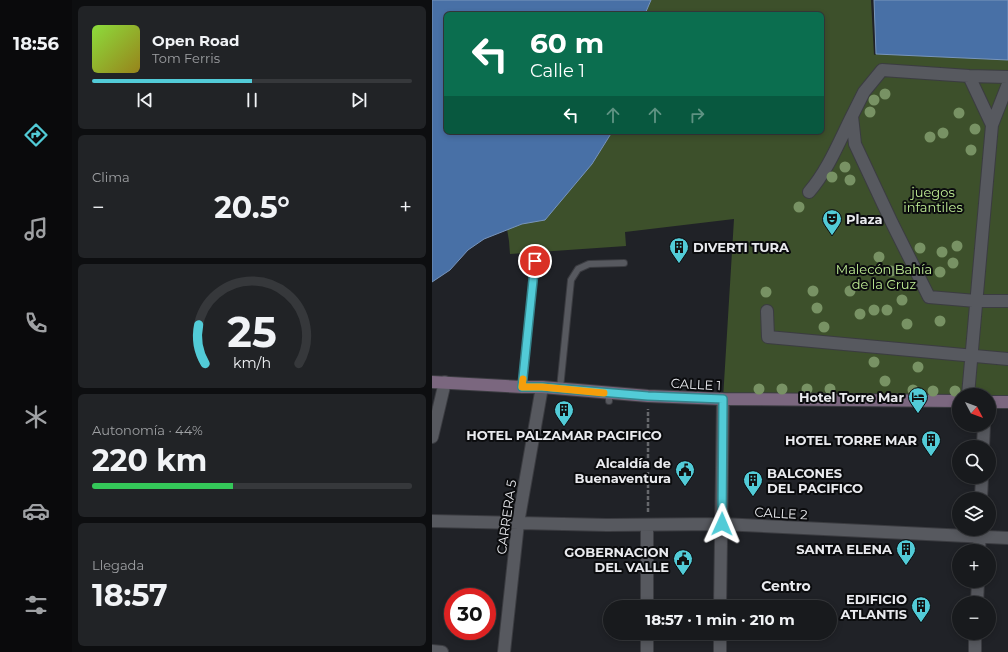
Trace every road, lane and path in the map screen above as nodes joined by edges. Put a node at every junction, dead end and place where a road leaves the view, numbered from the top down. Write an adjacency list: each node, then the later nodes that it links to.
1 (969, 76): 2 (street); 4 (street); 5 (street)
2 (1008, 76)
3 (1008, 84): 5 (street)
4 (852, 116): 6 (street); 9 (street)
5 (992, 125): 9 (street)
6 (809, 192)
7 (535, 261): 16 (lane)
8 (624, 262): 18 (lane)
9 (976, 301): 10 (street); 12 (street)
10 (1008, 302)
11 (767, 312): 12 (street)
12 (972, 356): 13 (street); 19 (street)
13 (1008, 359)
14 (432, 382): 15 (main road, CALLE 1)
15 (445, 382): 16 (main road, CALLE 1); 25 (street)
16 (522, 387): 17 (main road, CALLE 1)
17 (542, 387): 18 (main road, CALLE 1); 27 (street, CARRERA 5)
18 (560, 388): 20 (main road, CALLE 1)
19 (969, 388)
20 (648, 396): 21 (main road, CALLE 1); 29 (path)
21 (723, 399): 22 (main road, CALLE 1); 28 (street)
22 (952, 401)
23 (996, 402): 24 (main road)
24 (1008, 402)
25 (432, 437)
26 (432, 521): 27 (street, CALLE 2)
27 (518, 523): 29 (street, CALLE 2); 40 (street, CARRERA 5)
28 (722, 524): 29 (street, CALLE 2); 30 (street, CALLE 2); 34 (street)
29 (648, 525): 33 (street)
30 (952, 532)
31 (996, 536): 32 (street, CALLE 2)
32 (1008, 538)
33 (648, 600)
34 (720, 600)
35 (648, 640): 41 (street)
36 (720, 640): 42 (street)
37 (976, 640): 43 (street)
38 (432, 651): 39 (street)
39 (442, 652)
40 (504, 652)
41 (648, 652)
42 (720, 652)
43 (975, 652)

